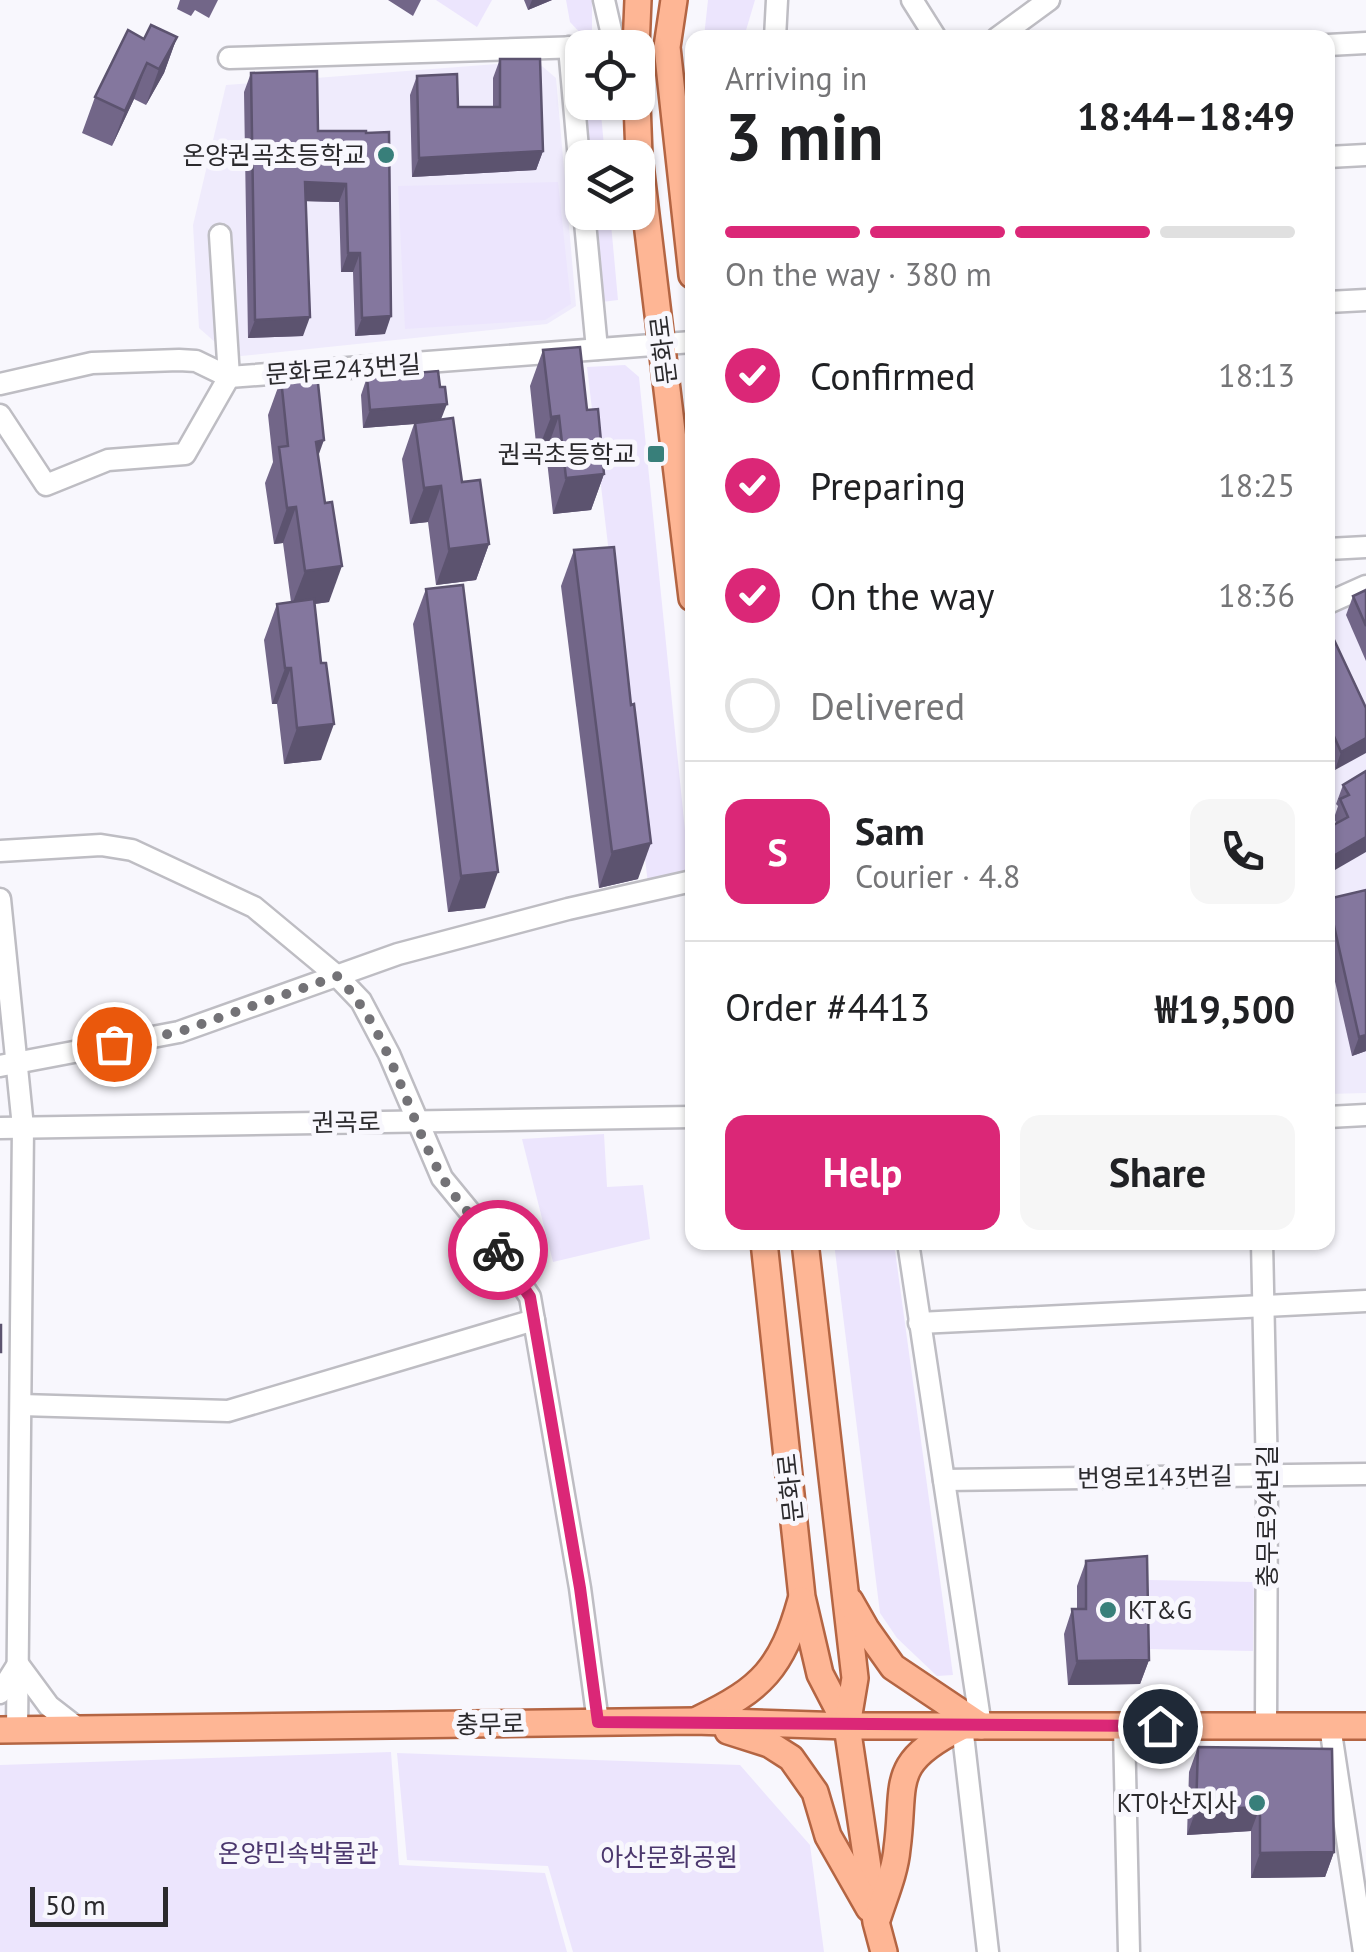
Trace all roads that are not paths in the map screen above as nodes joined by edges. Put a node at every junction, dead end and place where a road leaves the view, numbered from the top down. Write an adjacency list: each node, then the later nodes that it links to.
1 (604, 0): 7 (street)
2 (638, 0): 8 (main road)
3 (674, 0): 19 (main road)
4 (777, 0): 9 (street)
5 (912, 0): 10 (street)
6 (1050, 0): 11 (street)
7 (611, 30)
8 (637, 30)
9 (775, 30)
10 (931, 30)
11 (1008, 30)
12 (1366, 43): 13 (street)
13 (1335, 45)
14 (565, 47): 15 (street)
15 (229, 58)
16 (637, 120): 25 (main road, 문화로)
17 (1366, 155): 18 (street)
18 (1335, 157)
19 (685, 211)
20 (586, 230): 26 (street)
21 (220, 234): 27 (street)
22 (1366, 300): 23 (street)
23 (1335, 302)
24 (685, 342): 25 (street, 문화로243번길)
25 (662, 344): 26 (street, 문화로243번길); 30 (main road, 문화로)
26 (597, 349): 27 (street, 문화로243번길)
27 (228, 378): 28 (street, 문화로243번길); 29 (street)
28 (0, 384)
29 (0, 415)
30 (685, 539)
31 (1366, 547): 32 (street)
32 (1335, 548)
33 (1366, 586): 34 (street)
34 (1335, 601)
35 (0, 851): 38 (street)
36 (685, 883): 38 (street)
37 (0, 899): 39 (street)
38 (337, 976): 39 (street); 43 (street)
39 (8, 1064): 45 (street)
40 (1366, 1115): 42 (street)
41 (685, 1117): 43 (street, 권곡로)
42 (1335, 1117)
43 (417, 1121): 45 (street, 권곡로); 52 (street)
44 (0, 1128): 45 (street, 권곡로)
45 (23, 1128): 54 (street)
46 (765, 1250): 60 (main road, 문화로)
47 (806, 1250): 58 (main road, 문화로)
48 (909, 1250): 53 (street)
49 (1262, 1250): 51 (street, 충무로94번길)
50 (1366, 1300): 51 (street)
51 (1264, 1306): 53 (street); 56 (street, 충무로94번길)
52 (534, 1320): 54 (street); 64 (street)
53 (918, 1324): 57 (street)
54 (21, 1406): 59 (street)
55 (1366, 1474): 56 (street, 번영로143번길)
56 (1268, 1476): 57 (street, 번영로143번길); 68 (street, 충무로94번길)
57 (944, 1480): 66 (street)
58 (844, 1590): 65 (main road, 문화로); 66 (main road)
59 (9, 1593): 61 (street)
60 (802, 1598): 63 (main road); 65 (main road, 문화로)
61 (18, 1664): 62 (street); 71 (street); 72 (street)
62 (0, 1693)
63 (694, 1721): 64 (main road, 충무로); 65 (main road, 충무로); 73 (main road)
64 (598, 1722): 71 (main road, 충무로)
65 (848, 1726): 66 (main road, 충무로); 73 (main road, 문화로)
66 (971, 1726): 67 (main road, 충무로); 73 (main road); 75 (street)
67 (1124, 1726): 68 (main road, 충무로); 76 (street)
68 (1266, 1726): 69 (main road, 충무로)
69 (1330, 1726): 70 (main road, 충무로); 77 (street)
70 (1366, 1726)
71 (80, 1730): 72 (main road, 충무로)
72 (9, 1731)
73 (876, 1922): 74 (main road, 문화로)
74 (884, 1952)
75 (988, 1952)
76 (1129, 1952)
77 (1364, 1952)

